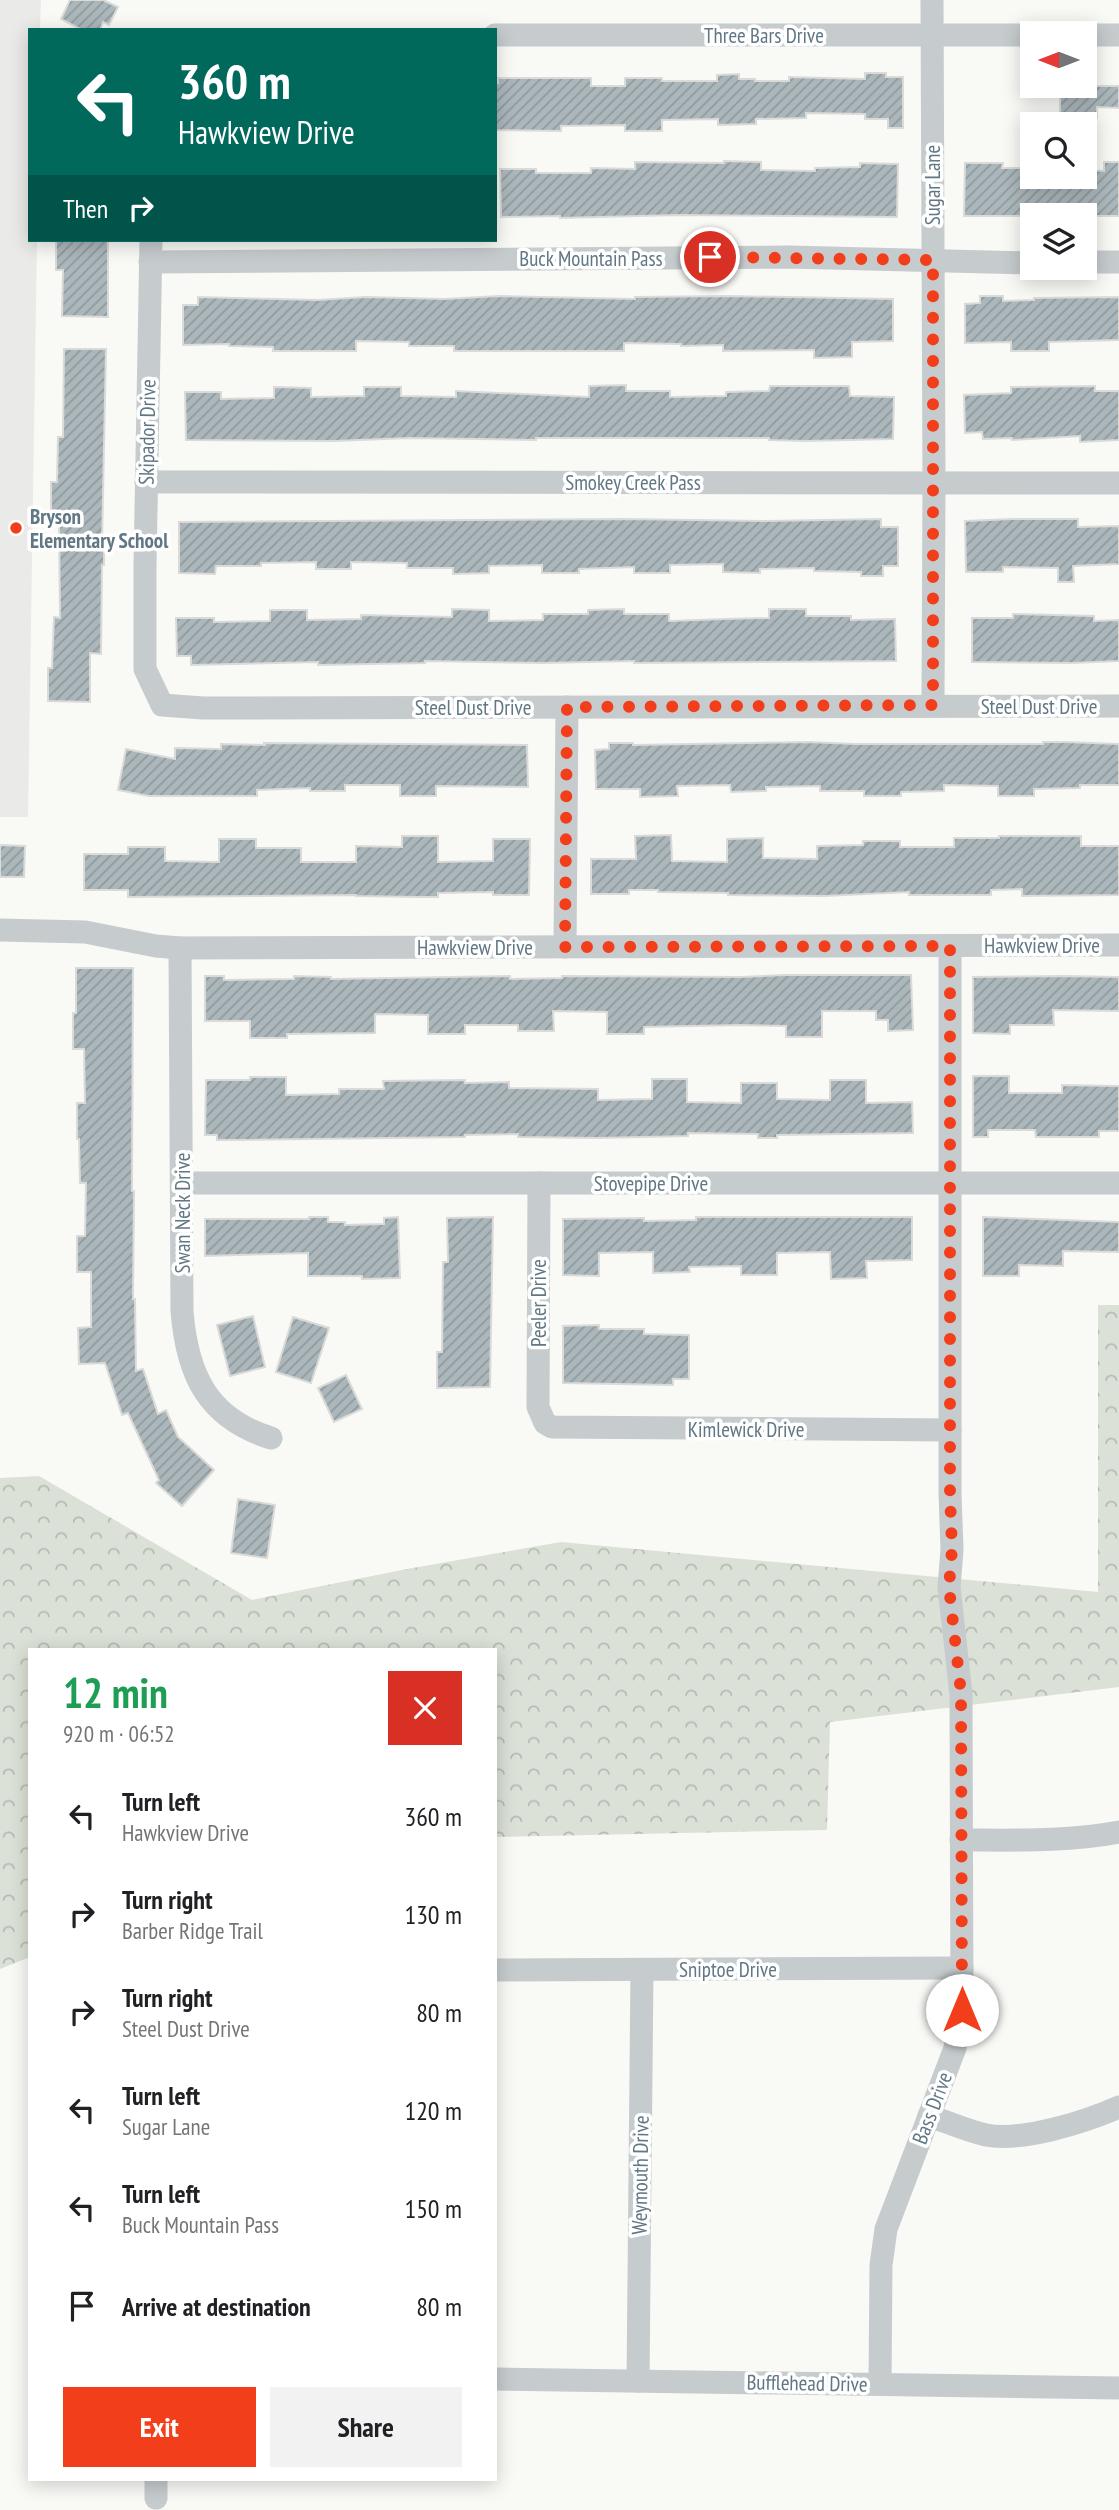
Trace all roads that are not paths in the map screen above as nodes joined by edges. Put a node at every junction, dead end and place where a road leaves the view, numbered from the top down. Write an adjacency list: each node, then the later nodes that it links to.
1 (932, 0): 3 (street, Sugar Lane)
2 (497, 35): 3 (street, Three Bars Drive)
3 (932, 35): 4 (street, Three Bars Drive); 8 (street, Sugar Lane)
4 (1020, 35)
5 (1097, 35): 6 (street)
6 (1119, 35)
7 (151, 251): 8 (street, Buck Mountain Pass); 12 (street, Skipador Drive)
8 (933, 260): 11 (street, Buck Mountain Pass); 13 (street, Sugar Lane)
9 (1097, 262): 10 (street)
10 (1119, 262)
11 (1020, 263)
12 (146, 482): 13 (street, Smokey Creek Pass); 15 (street, Skipador Drive)
13 (934, 482): 14 (street, Smokey Creek Pass); 16 (street, Sugar Lane)
14 (1119, 483)
15 (162, 705): 18 (street, Steel Dust Drive)
16 (933, 705): 17 (street, Steel Dust Drive); 18 (street, Steel Dust Drive)
17 (1119, 706)
18 (567, 707): 22 (street)
19 (0, 930): 23 (street, Hawkview Drive)
20 (1119, 945): 21 (street, Hawkview Drive)
21 (950, 946): 22 (street, Hawkview Drive); 26 (street, Bass Drive)
22 (565, 947): 23 (street, Hawkview Drive)
23 (180, 948): 24 (street, Swan Neck Drive)
24 (182, 1183): 25 (street, Stovepipe Drive); 30 (street, Swan Neck Drive)
25 (539, 1183): 26 (street, Stovepipe Drive); 28 (street, Peeler Drive)
26 (950, 1183): 27 (street, Stovepipe Drive); 29 (street, Bass Drive)
27 (1119, 1183)
28 (545, 1423): 29 (street, Kimlewick Drive)
29 (950, 1430): 32 (street, Bass Drive)
30 (271, 1438)
31 (1119, 1832): 32 (street)
32 (961, 1840): 33 (street, Bass Drive)
33 (962, 1968): 35 (street, Sniptoe Drive); 37 (street, Bass Drive)
34 (497, 1970): 35 (street, Sniptoe Drive)
35 (642, 1970): 39 (street, Weymouth Drive)
36 (1119, 2107): 37 (street)
37 (929, 2116): 40 (street, Bass Drive)
38 (497, 2379): 39 (street, Bufflehead Drive)
39 (638, 2381): 40 (street, Bufflehead Drive)
40 (880, 2384): 41 (street, Bufflehead Drive)
41 (1119, 2388)

